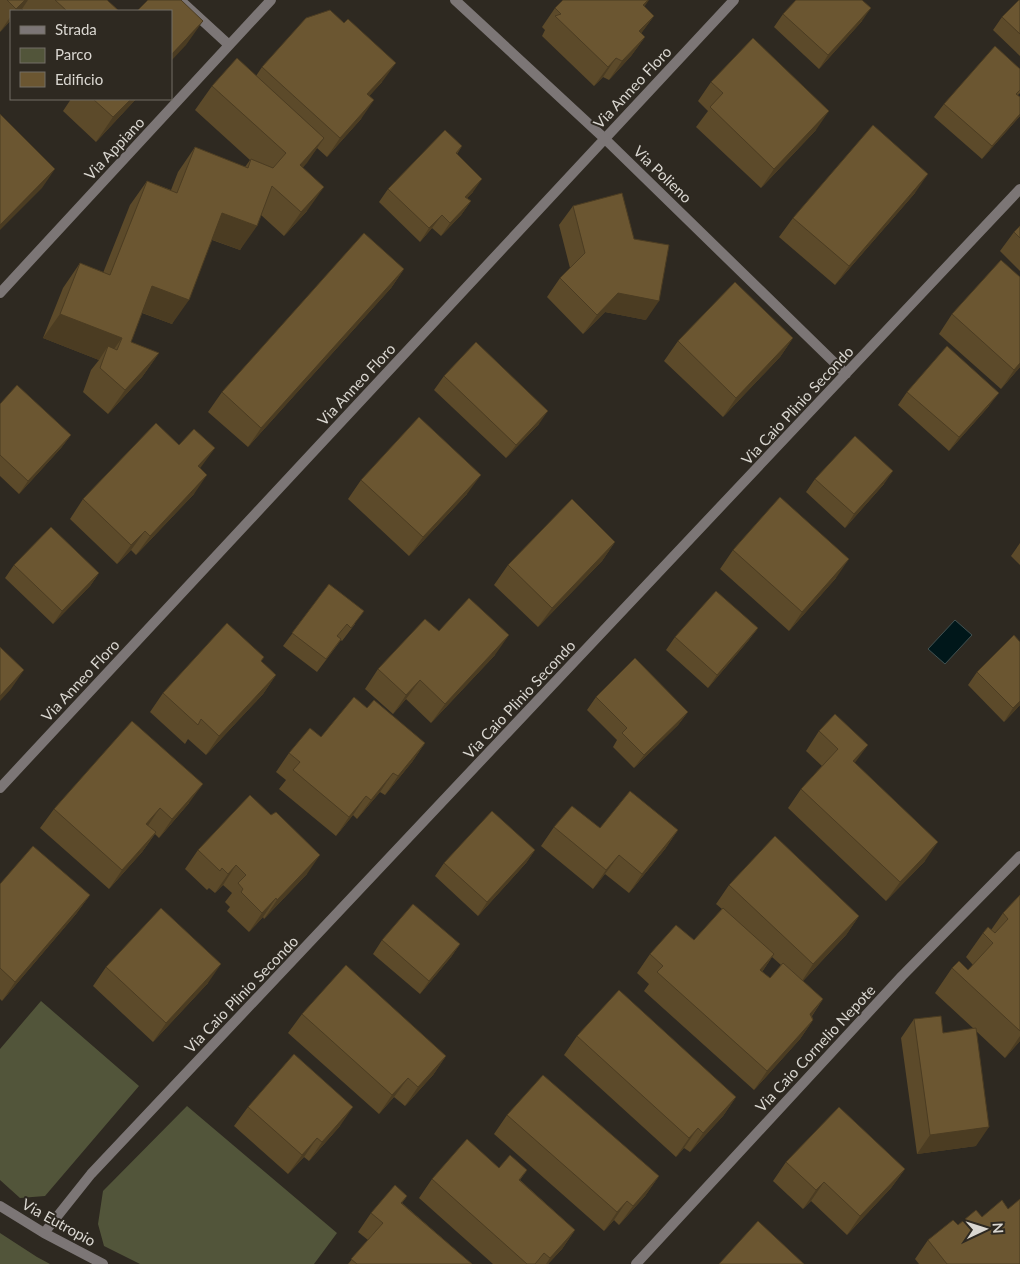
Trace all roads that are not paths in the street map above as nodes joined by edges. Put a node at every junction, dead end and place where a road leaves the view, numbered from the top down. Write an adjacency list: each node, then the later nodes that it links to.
1 (180, 0): 5 (street)
2 (271, 0): 5 (street, Via Appiano)
3 (455, 0): 6 (street, Via Polieno)
4 (734, 0): 6 (street, Via Anneo Floro)
5 (229, 45): 8 (street, Via Appiano)
6 (604, 138): 9 (street, Via Polieno); 10 (street, Via Anneo Floro)
7 (1020, 189): 9 (street, Via Caio Plinio Secondo)
8 (0, 294)
9 (846, 374): 13 (street, Via Caio Plinio Secondo)
10 (0, 788)
11 (1020, 856): 15 (street, Via Caio Cornelio Nepote)
12 (0, 1206): 13 (street, Via Eutropio)
13 (44, 1234): 14 (street, Via Eutropio)
14 (103, 1264)
15 (636, 1264)

